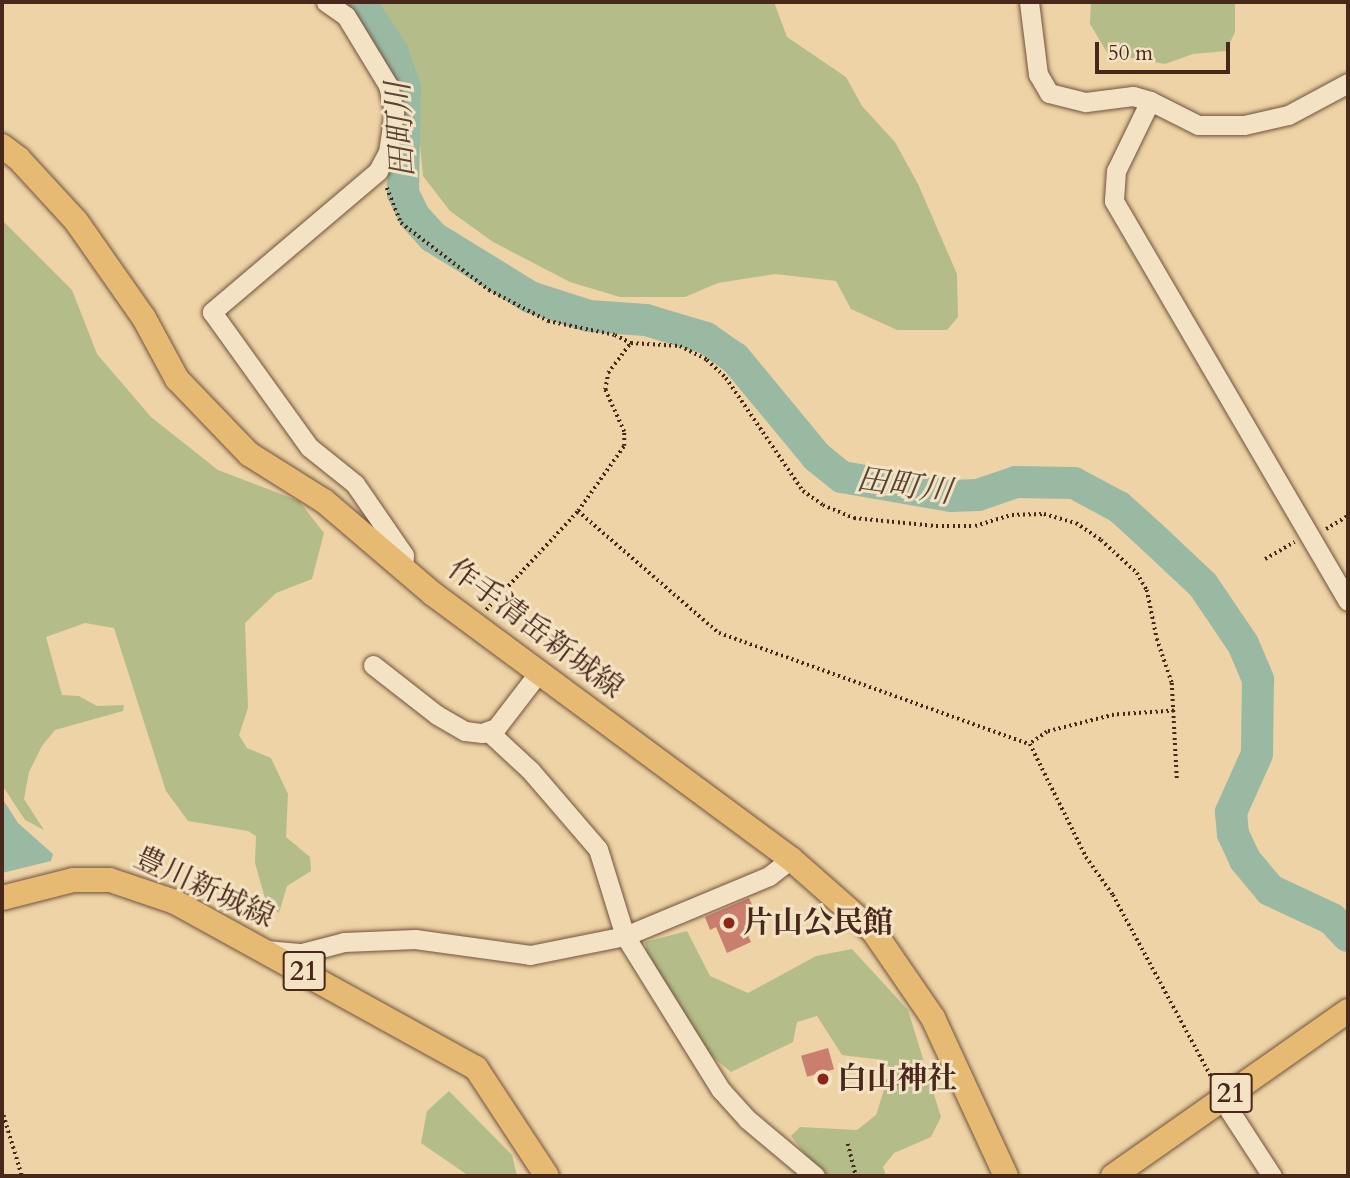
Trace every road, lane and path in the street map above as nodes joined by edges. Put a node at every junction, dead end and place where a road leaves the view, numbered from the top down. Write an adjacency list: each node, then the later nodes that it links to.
1 (326, 2): 6 (street)
2 (1029, 2): 4 (street)
3 (1348, 83): 4 (street)
4 (1150, 101): 10 (street)
5 (2, 146): 9 (main road, 作手清岳新城線)
6 (378, 171): 7 (path); 9 (street)
7 (631, 343): 8 (path); 14 (path)
8 (578, 511): 11 (path); 16 (path)
9 (403, 570): 11 (main road, 作手清岳新城線)
10 (1348, 601)
11 (478, 629): 13 (main road, 作手清岳新城線)
12 (373, 665): 15 (street)
13 (539, 672): 15 (street); 18 (main road, 作手清岳新城線)
14 (1174, 711): 16 (path); 17 (path)
15 (490, 733): 20 (street)
16 (1030, 744): 25 (path)
17 (1177, 780)
18 (791, 859): 20 (street); 23 (main road, 作手清岳新城線)
19 (2, 898): 21 (main road, 豊川新城線 / 21)
20 (625, 936): 21 (street); 30 (street)
21 (265, 950): 29 (main road, 豊川新城線 / 21)
22 (1348, 1011): 25 (main road, 21)
23 (958, 1067): 24 (path); 32 (main road, 作手清岳新城線)
24 (881, 1078)
25 (1222, 1099): 33 (main road, 21); 34 (street)
26 (2, 1110): 28 (path)
27 (848, 1144): 31 (path)
28 (22, 1176)
29 (547, 1176)
30 (815, 1176)
31 (856, 1176)
32 (1006, 1176)
33 (1113, 1176)
34 (1272, 1176)

